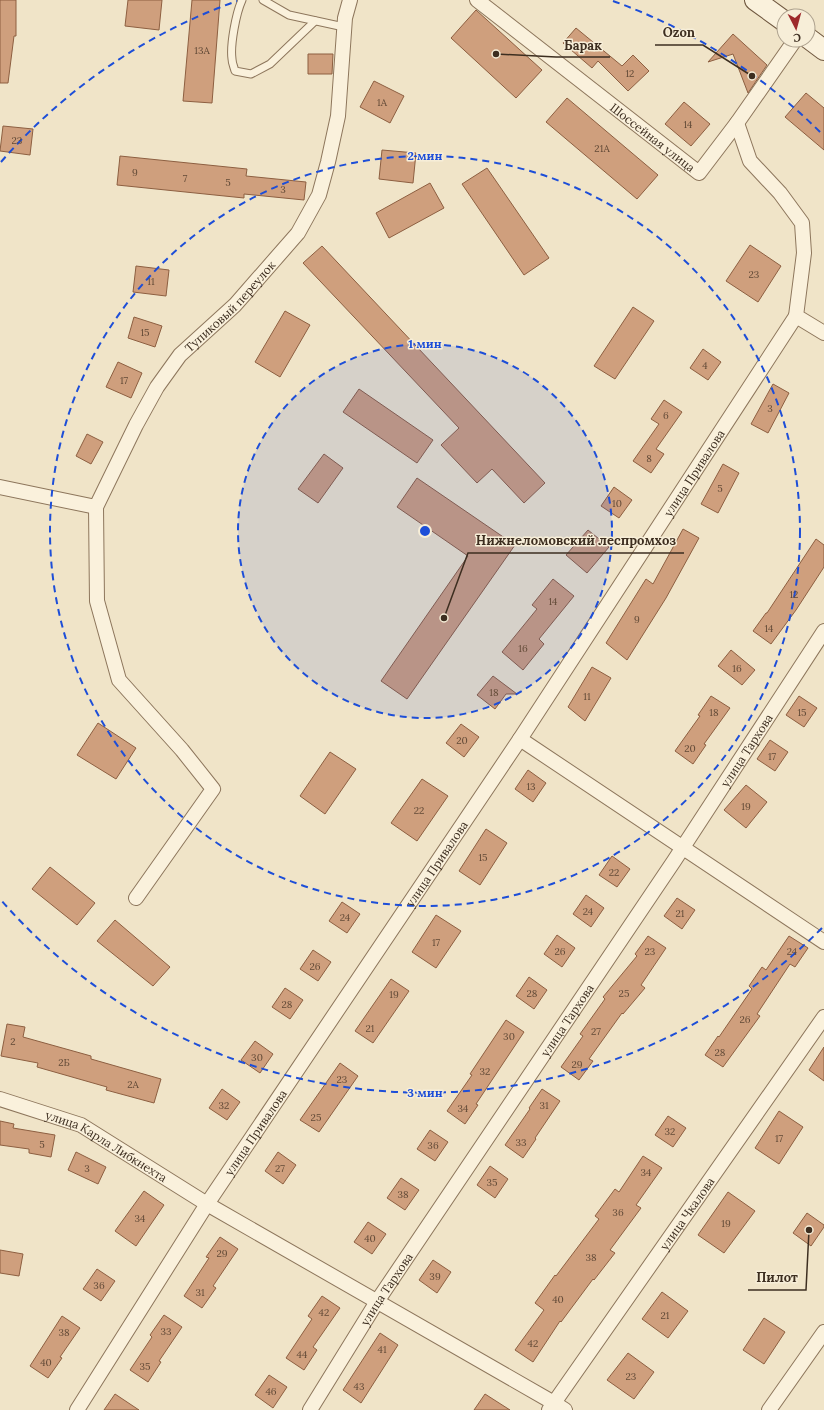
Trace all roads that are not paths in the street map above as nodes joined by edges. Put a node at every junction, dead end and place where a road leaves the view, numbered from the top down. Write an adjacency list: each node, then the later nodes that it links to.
1 (242, 0): 7 (lane)
2 (263, 0): 7 (lane)
3 (350, 0): 8 (street, Тупиковый переулок)
4 (477, 0): 10 (street, Шоссейная улица)
5 (761, 2): 6 (main road)
6 (776, 14)
7 (315, 21): 8 (lane)
8 (344, 27): 14 (street, Тупиковый переулок)
9 (789, 48): 10 (street, Шоссейная улица)
10 (737, 123): 11 (street)
11 (796, 316): 12 (street); 16 (street, улица Привалова)
12 (824, 333)
13 (0, 487): 14 (street)
14 (96, 507): 18 (street)
15 (824, 631): 17 (street, улица Тархова)
16 (520, 739): 17 (street); 22 (street, улица Привалова)
17 (682, 848): 19 (street); 23 (street, улица Тархова)
18 (136, 898)
19 (824, 942)
20 (824, 1017): 25 (street, улица Чкалова)
21 (0, 1099): 22 (street, улица Карла Либкнехта)
22 (207, 1204): 23 (street, улица Карла Либкнехта); 26 (street, улица Привалова)
23 (378, 1300): 25 (street, улица Карла Либкнехта); 27 (street, улица Тархова)
24 (824, 1332): 28 (street)
25 (556, 1408)
26 (77, 1410)
27 (310, 1410)
28 (769, 1410)

